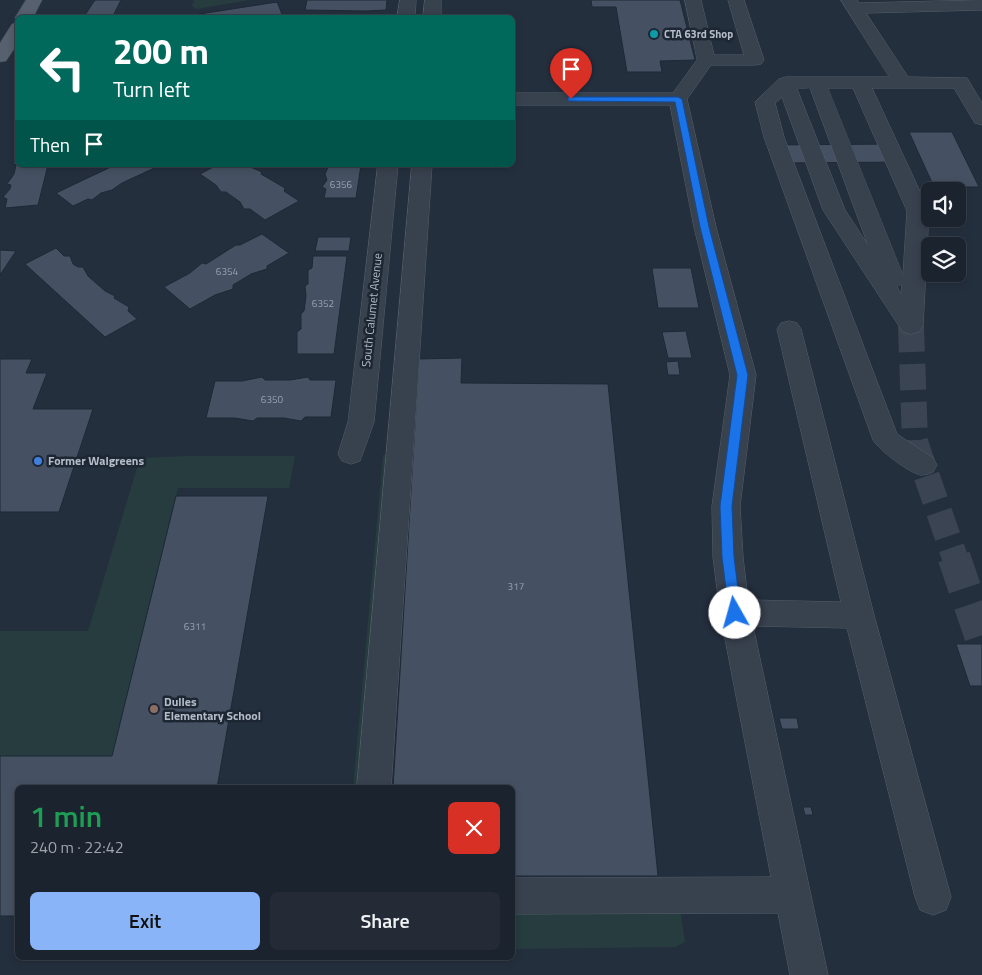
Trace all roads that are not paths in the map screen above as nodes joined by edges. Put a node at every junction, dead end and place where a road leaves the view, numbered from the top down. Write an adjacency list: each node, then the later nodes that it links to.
1 (34, 0): 8 (main road)
2 (408, 0): 9 (lane)
3 (433, 0): 10 (lane)
4 (693, 0): 13 (lane)
5 (736, 0): 13 (lane)
6 (851, 4): 7 (lane); 14 (lane)
7 (982, 5)
8 (26, 15)
9 (406, 15)
10 (432, 15)
11 (15, 33): 12 (main road)
12 (0, 57)
13 (706, 60): 19 (lane)
14 (902, 82): 15 (lane); 17 (lane)
15 (960, 82): 16 (lane); 20 (lane)
16 (982, 82)
17 (816, 84): 23 (lane); 23 (lane); 23 (lane); 23 (lane); 26 (lane)
18 (515, 99): 19 (lane)
19 (678, 99): 27 (lane)
20 (982, 119)
21 (388, 167): 25 (lane, South Calumet Avenue)
22 (422, 167): 29 (lane)
23 (911, 326)
24 (789, 329): 28 (lane)
25 (351, 454)
26 (923, 465)
27 (735, 613): 28 (lane); 30 (lane)
28 (859, 615): 32 (lane)
29 (374, 785)
30 (792, 895): 31 (lane); 33 (lane)
31 (515, 896)
32 (934, 897)
33 (809, 975)

